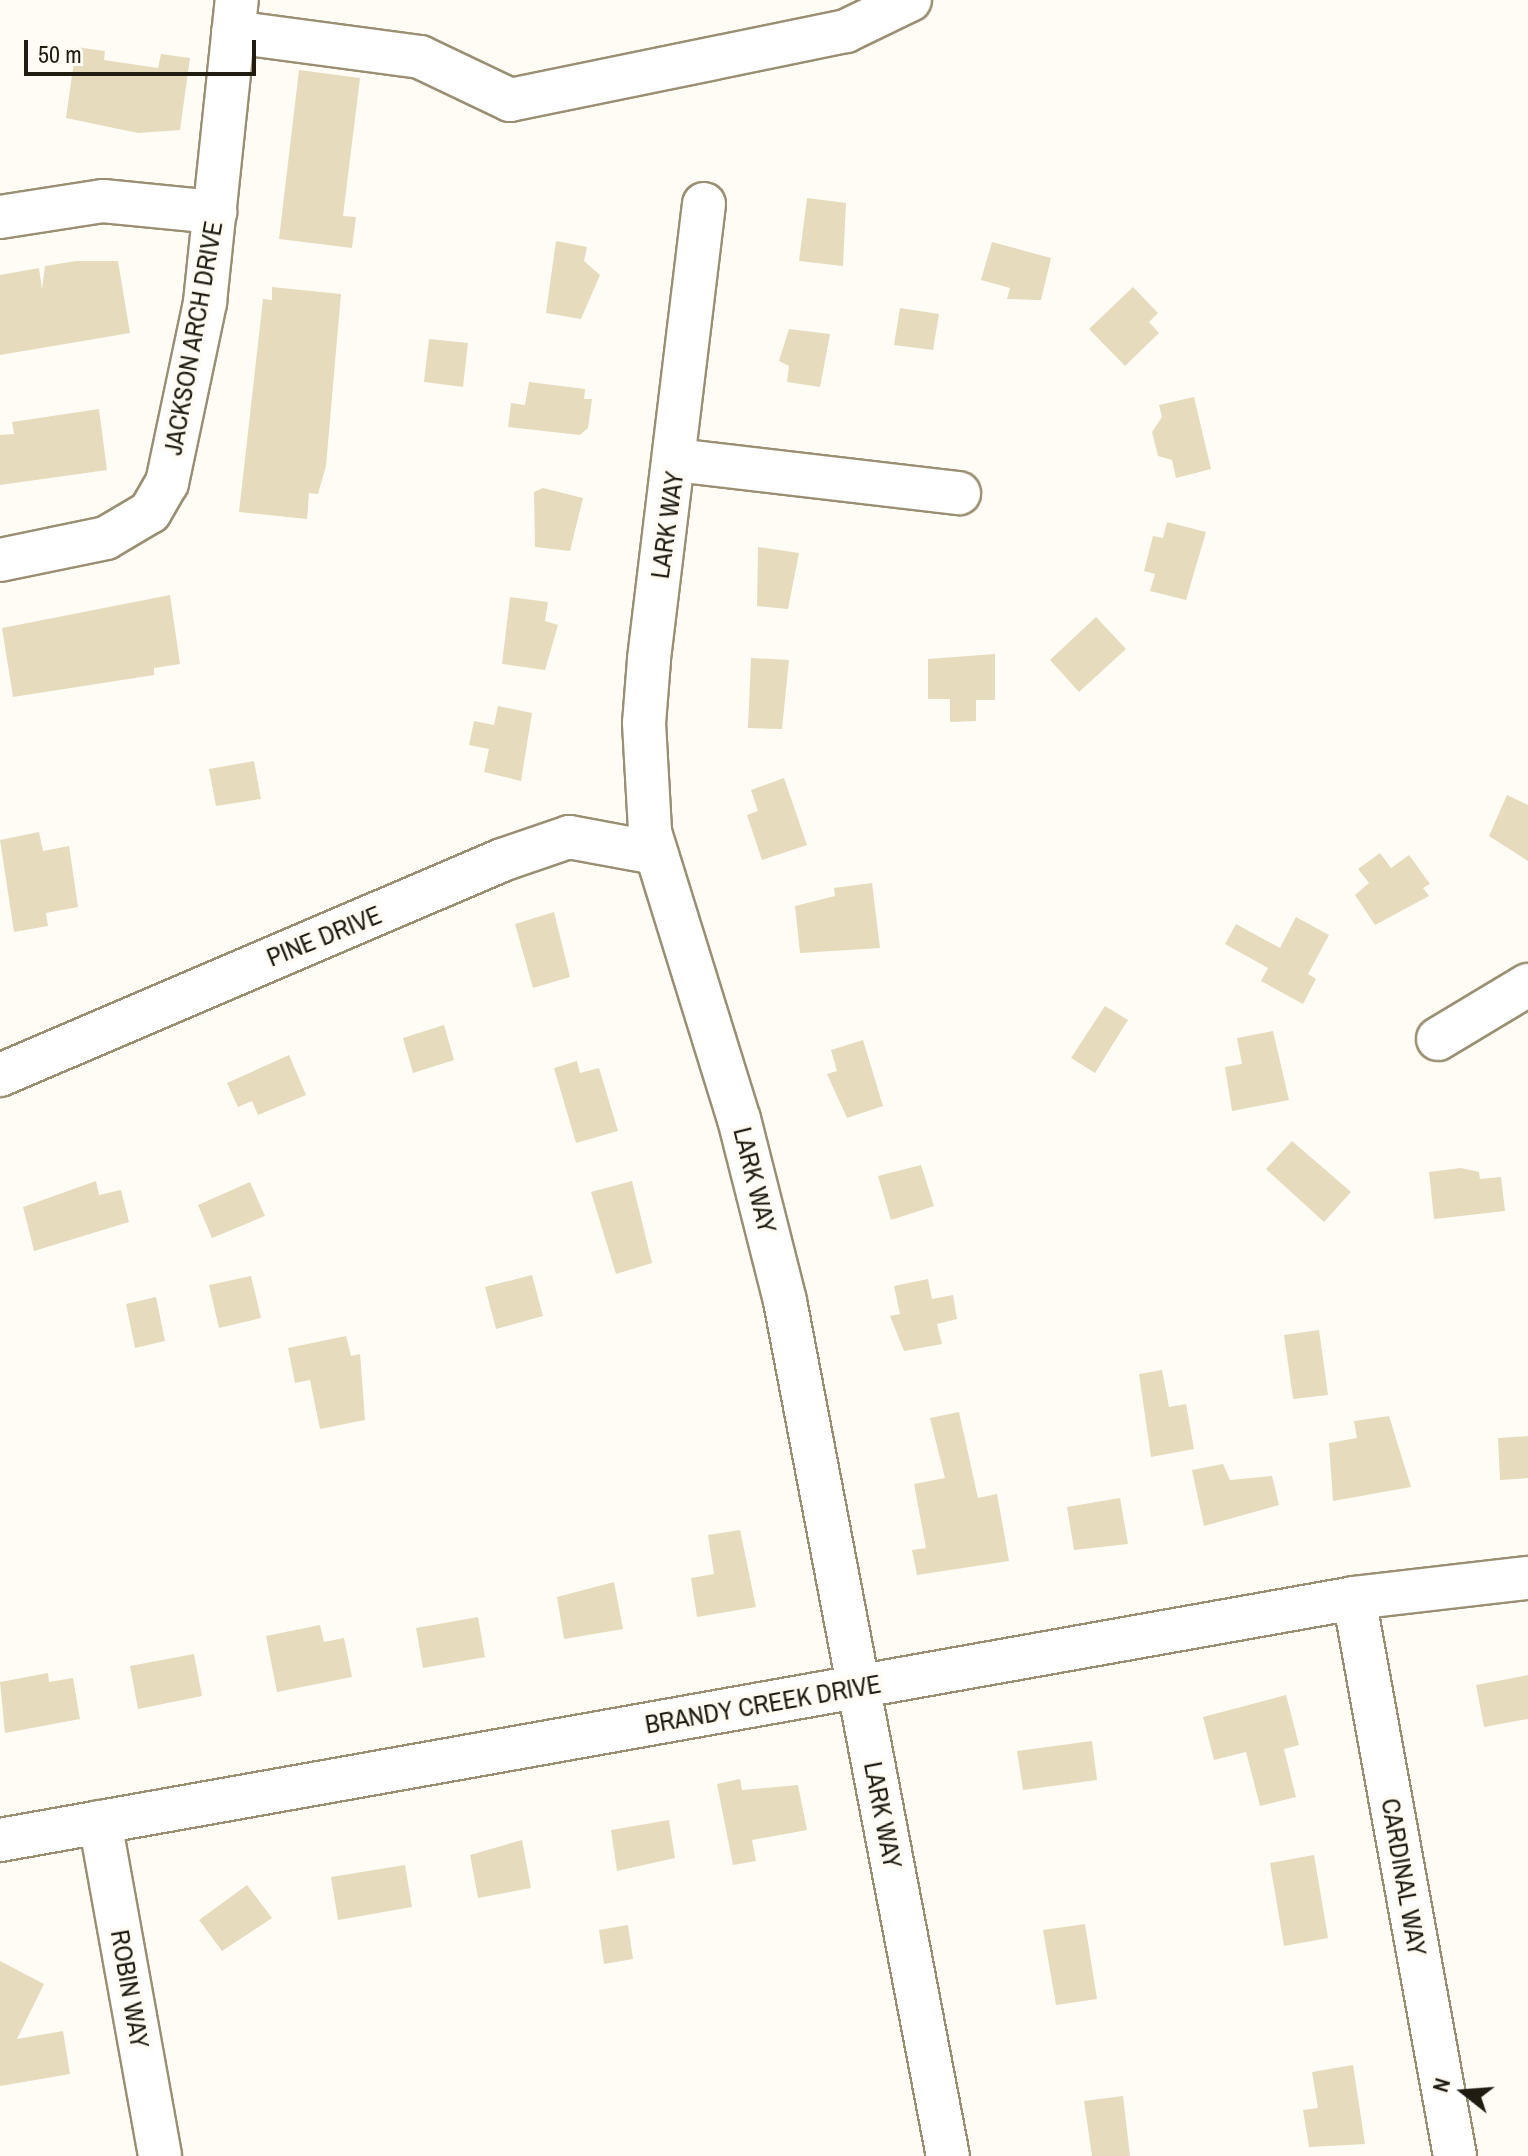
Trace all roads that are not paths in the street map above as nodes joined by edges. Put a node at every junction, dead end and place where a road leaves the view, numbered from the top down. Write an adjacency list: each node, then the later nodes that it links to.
1 (910, 0): 2 (street)
2 (235, 16): 4 (street, JACKSON ARCH DRIVE)
3 (704, 204): 6 (street, LARK WAY)
4 (215, 212): 5 (street); 8 (street, JACKSON ARCH DRIVE)
5 (0, 217)
6 (676, 460): 7 (street); 9 (street, LARK WAY)
7 (959, 493)
8 (0, 560)
9 (655, 853): 12 (street, PINE DRIVE); 15 (street, LARK WAY)
10 (1528, 985): 11 (street)
11 (1438, 1039)
12 (0, 1075)
13 (1528, 1578): 14 (street, BRANDY CREEK DRIVE)
14 (1354, 1598): 15 (street, BRANDY CREEK DRIVE); 20 (street, CARDINAL WAY)
15 (859, 1687): 16 (street, BRANDY CREEK DRIVE); 19 (street, LARK WAY)
16 (100, 1822): 17 (street, BRANDY CREEK DRIVE); 18 (street, ROBIN WAY)
17 (0, 1840)
18 (160, 2156)
19 (948, 2156)
20 (1455, 2156)

